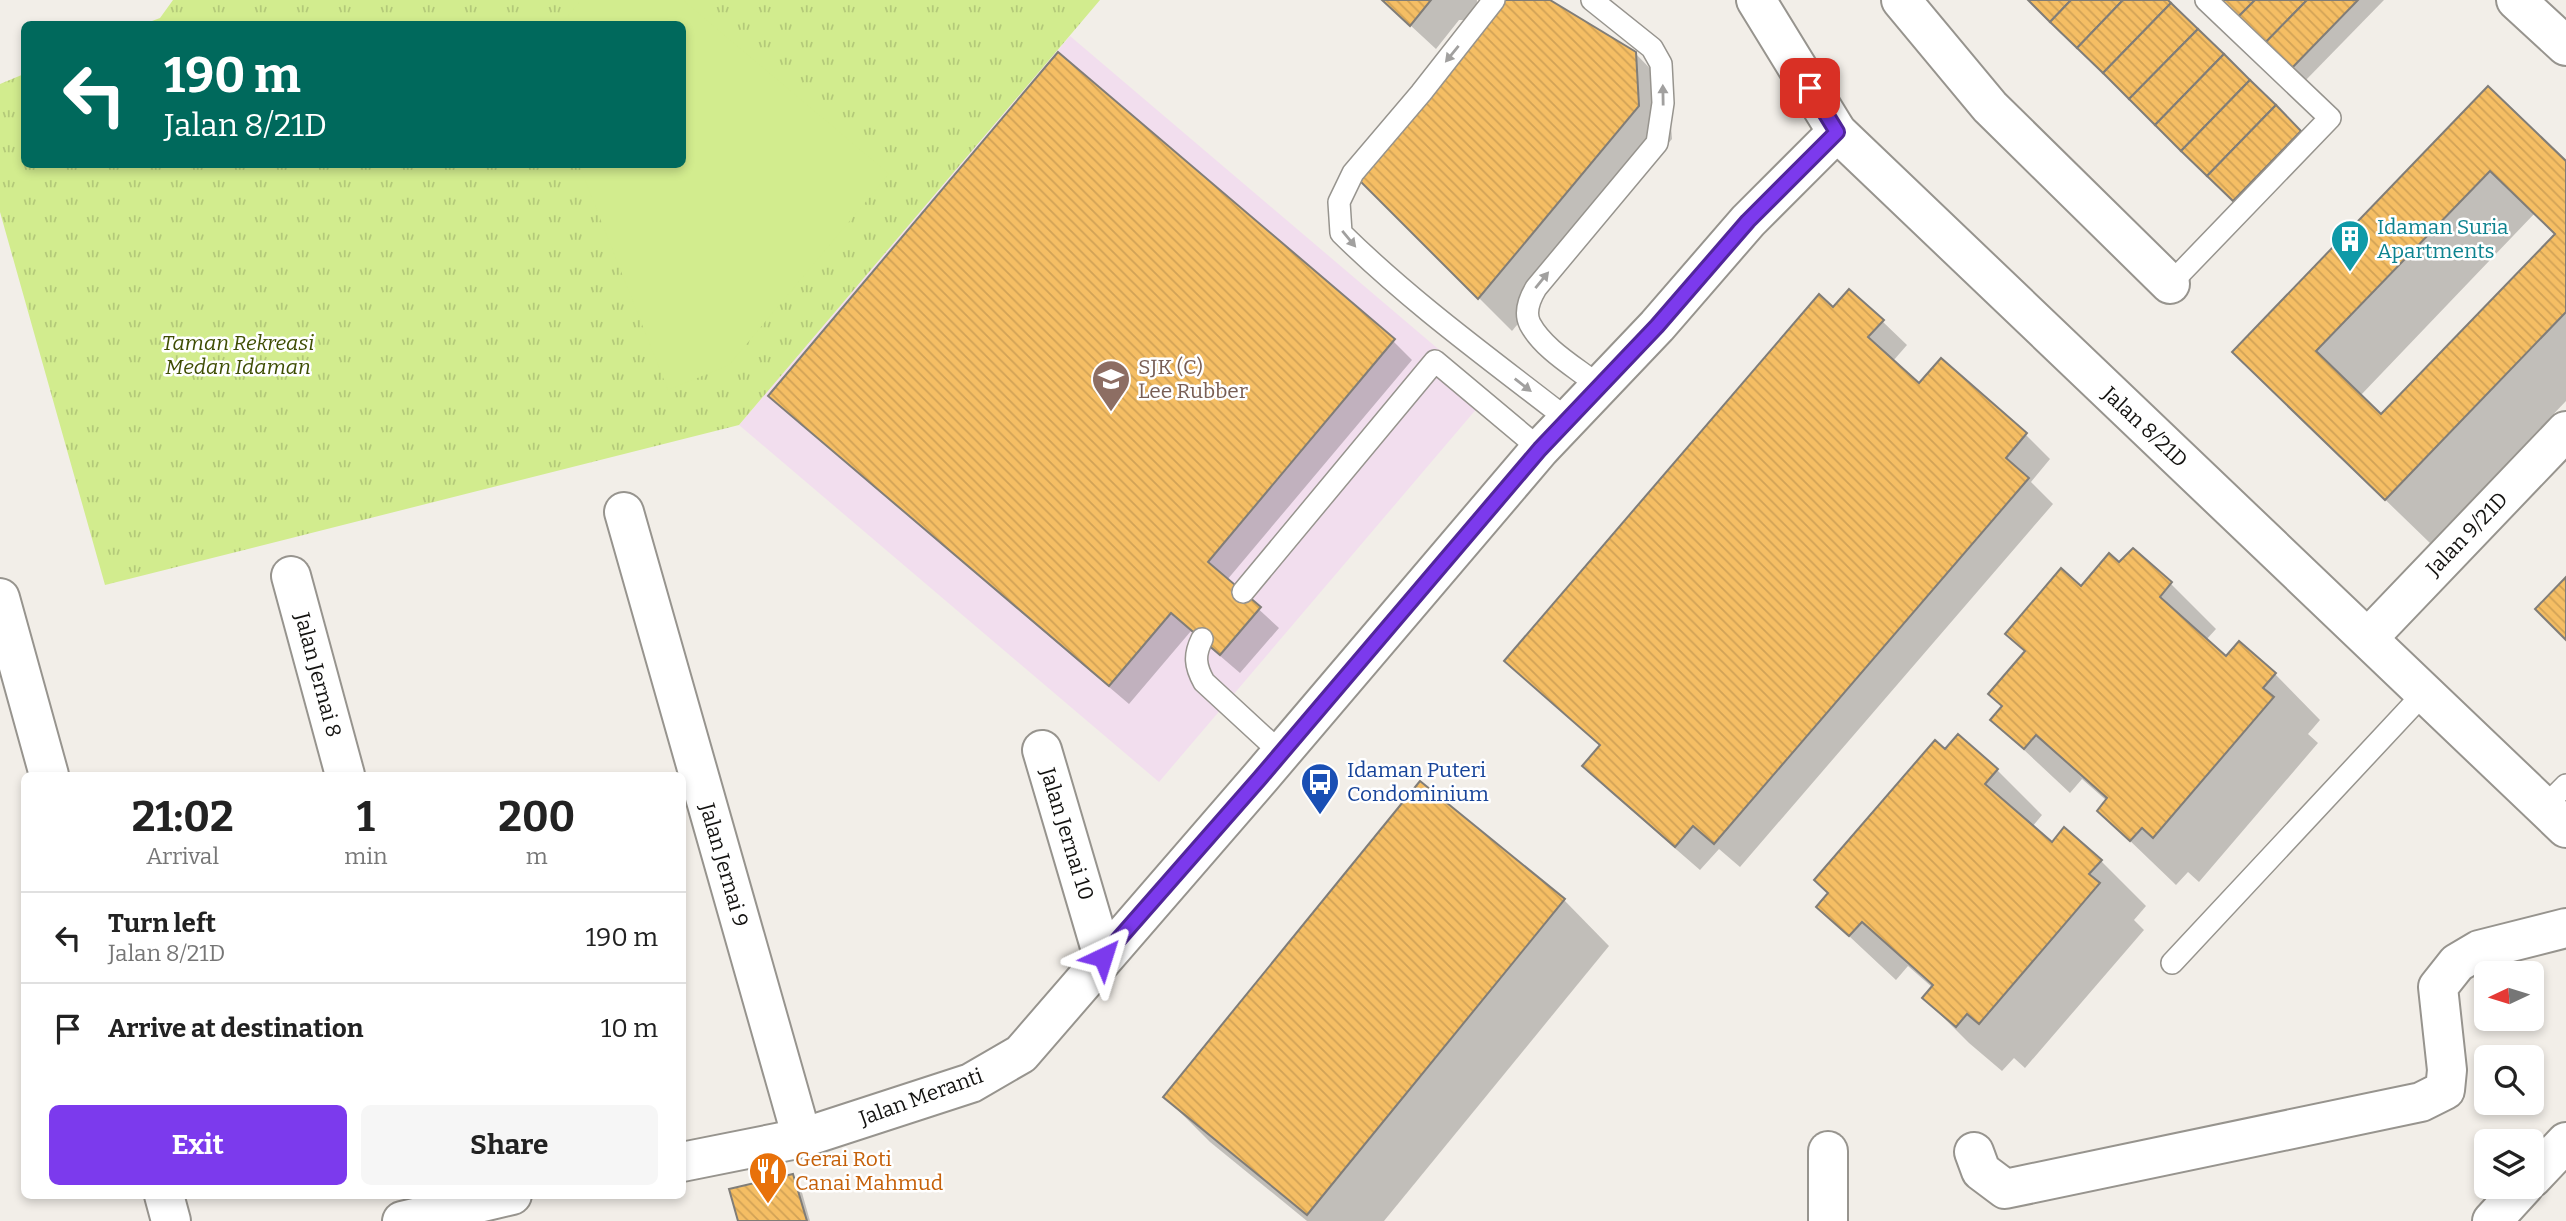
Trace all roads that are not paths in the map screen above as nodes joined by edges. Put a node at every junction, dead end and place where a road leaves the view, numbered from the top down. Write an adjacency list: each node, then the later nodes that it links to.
1 (1494, 0): 11 (lane, one-way to 11)
2 (1592, 0): 10 (lane, one-way to 2)
3 (1756, 0): 8 (street, Jalan 8/21D)
4 (1901, 0): 9 (street)
5 (2206, 0): 9 (lane)
6 (2516, 0): 7 (street)
7 (2566, 46)
8 (1837, 132): 10 (street, Jalan Meranti); 18 (street, Jalan 8/21D)
9 (2170, 284)
10 (1600, 386): 11 (street, Jalan Meranti)
11 (1567, 419): 13 (street, Jalan Meranti)
12 (2566, 431): 18 (street, Jalan 9/21D)
13 (1540, 449): 16 (lane); 22 (street, Jalan Meranti)
14 (624, 512): 29 (street, Jalan Jernai 9)
15 (290, 576): 24 (street, Jalan Jernai 8)
16 (1243, 592)
17 (0, 598): 23 (street)
18 (2368, 638): 20 (street, Jalan 8/21D)
19 (1202, 639): 22 (lane)
20 (2425, 692): 25 (street, Jalan 8/21D); 28 (lane)
21 (1042, 750): 27 (street, Jalan Jernai 10)
22 (1281, 753): 27 (street, Jalan Meranti)
23 (48, 772)
24 (344, 772)
25 (2558, 807)
26 (2566, 928): 32 (street)
27 (1103, 957): 29 (street, Jalan Meranti)
28 (2172, 963)
29 (802, 1138): 33 (street, Jalan Meranti)
30 (2566, 1142): 34 (street)
31 (1828, 1151): 40 (street)
32 (1975, 1152)
33 (686, 1161)
34 (2544, 1165)
35 (165, 1199): 38 (street)
36 (2512, 1199): 41 (street)
37 (484, 1203): 39 (street)
38 (171, 1221)
39 (402, 1221)
40 (1828, 1221)
41 (2492, 1221)

